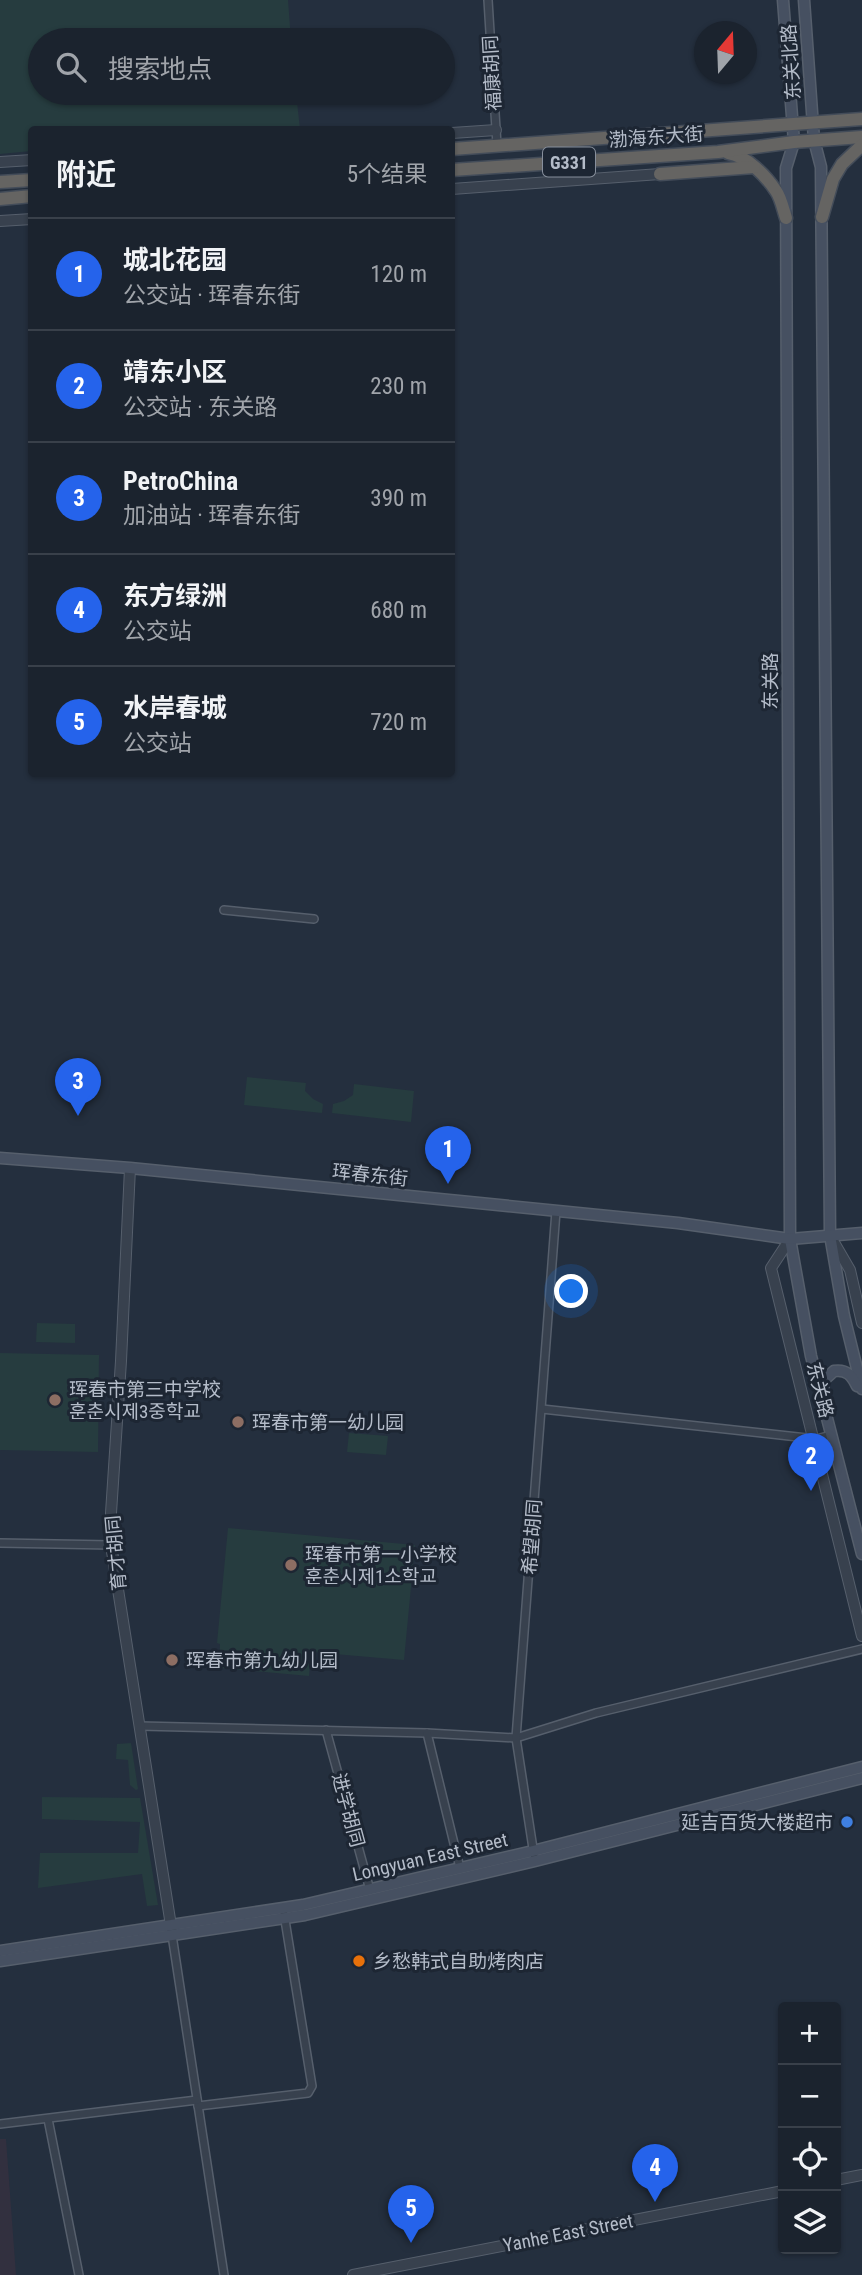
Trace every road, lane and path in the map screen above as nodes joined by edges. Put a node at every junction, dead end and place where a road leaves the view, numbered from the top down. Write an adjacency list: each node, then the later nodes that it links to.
1 (488, 0): 7 (street, 福康胡同)
2 (783, 0): 6 (main road, 东关北路)
3 (804, 0): 5 (main road, 东关北路)
4 (862, 119): 5 (highway, 渤海东大街 / G331)
5 (814, 122): 6 (highway, 渤海东大街 / G331); 11 (main road)
6 (792, 124): 8 (highway, 渤海东大街 / G331); 12 (main road, 东关路)
7 (496, 130): 9 (street); 13 (street, 福康胡同)
8 (685, 132): 13 (highway, 渤海东大街 / G331); 17 (highway)
9 (455, 133)
10 (862, 136): 11 (highway, 渤海东大街 / G331)
11 (814, 140): 12 (highway, 渤海东大街 / G331); 28 (main road)
12 (794, 142): 16 (highway, 渤海东大街 / G331); 29 (main road, 东关路)
13 (496, 145): 15 (highway, 渤海东大街 / G331)
14 (862, 145): 28 (highway)
15 (455, 149)
16 (718, 152): 17 (highway, 渤海东大街 / G331); 20 (highway)
17 (686, 154): 21 (highway, 渤海东大街 / G331)
18 (28, 160): 19 (street)
19 (0, 162)
20 (754, 167): 22 (highway); 29 (highway)
21 (455, 170)
22 (660, 174): 25 (street, 渤海东大街)
23 (28, 180): 24 (highway)
24 (0, 182)
25 (455, 189)
26 (28, 196): 27 (highway)
27 (0, 199)
28 (822, 217): 38 (main road)
29 (786, 218): 39 (main road, 东关路)
30 (28, 219): 31 (street)
31 (0, 221)
32 (224, 910): 33 (street)
33 (314, 919)
34 (0, 1157): 35 (main road, 珲春东街)
35 (130, 1168): 36 (main road, 珲春东街); 48 (street, 育才胡同)
36 (556, 1211): 39 (main road, 珲春东街); 44 (street, 希望胡同)
37 (862, 1233): 38 (main road, 珲春东街)
38 (830, 1236): 39 (main road, 珲春东街); 40 (street); 41 (main road)
39 (790, 1239): 43 (main road, 东关路); 46 (street, 东关路)
40 (862, 1323)
41 (862, 1388)
42 (862, 1394): 43 (main road)
43 (823, 1404): 45 (main road, 东关路)
44 (542, 1409): 46 (street); 55 (street, 希望胡同)
45 (832, 1435): 46 (street); 49 (main road, 东关路)
46 (813, 1438): 50 (street, 东关路)
47 (0, 1543): 48 (street)
48 (111, 1545): 52 (street, 育才胡同)
49 (862, 1554)
50 (862, 1636)
51 (862, 1649): 55 (street)
52 (140, 1726): 53 (street); 62 (street, 育才胡同)
53 (326, 1730): 54 (street); 60 (street, 进学胡同)
54 (427, 1733): 55 (street); 59 (street)
55 (516, 1738): 58 (street, 希望胡同)
56 (862, 1767): 58 (main road, Longyuan East Street)
57 (862, 1777): 58 (main road, Longyuan East Street)
58 (534, 1856): 59 (main road, Longyuan East Street); 61 (main road, Longyuan East Street)
59 (460, 1868): 60 (main road, Longyuan East Street)
60 (370, 1890): 61 (main road, Longyuan East Street)
61 (284, 1913): 62 (main road, Longyuan East Street); 65 (street)
62 (171, 1930): 63 (main road, Longyuan East Street); 64 (main road, Longyuan East Street); 65 (street)
63 (0, 1951)
64 (0, 1961)
65 (197, 2103): 66 (street); 72 (street)
66 (48, 2119): 67 (street); 71 (street)
67 (0, 2124)
68 (862, 2175): 69 (street)
69 (841, 2179)
70 (778, 2192): 73 (street, Yanhe East Street)
71 (79, 2275)
72 (224, 2275)
73 (352, 2275)

